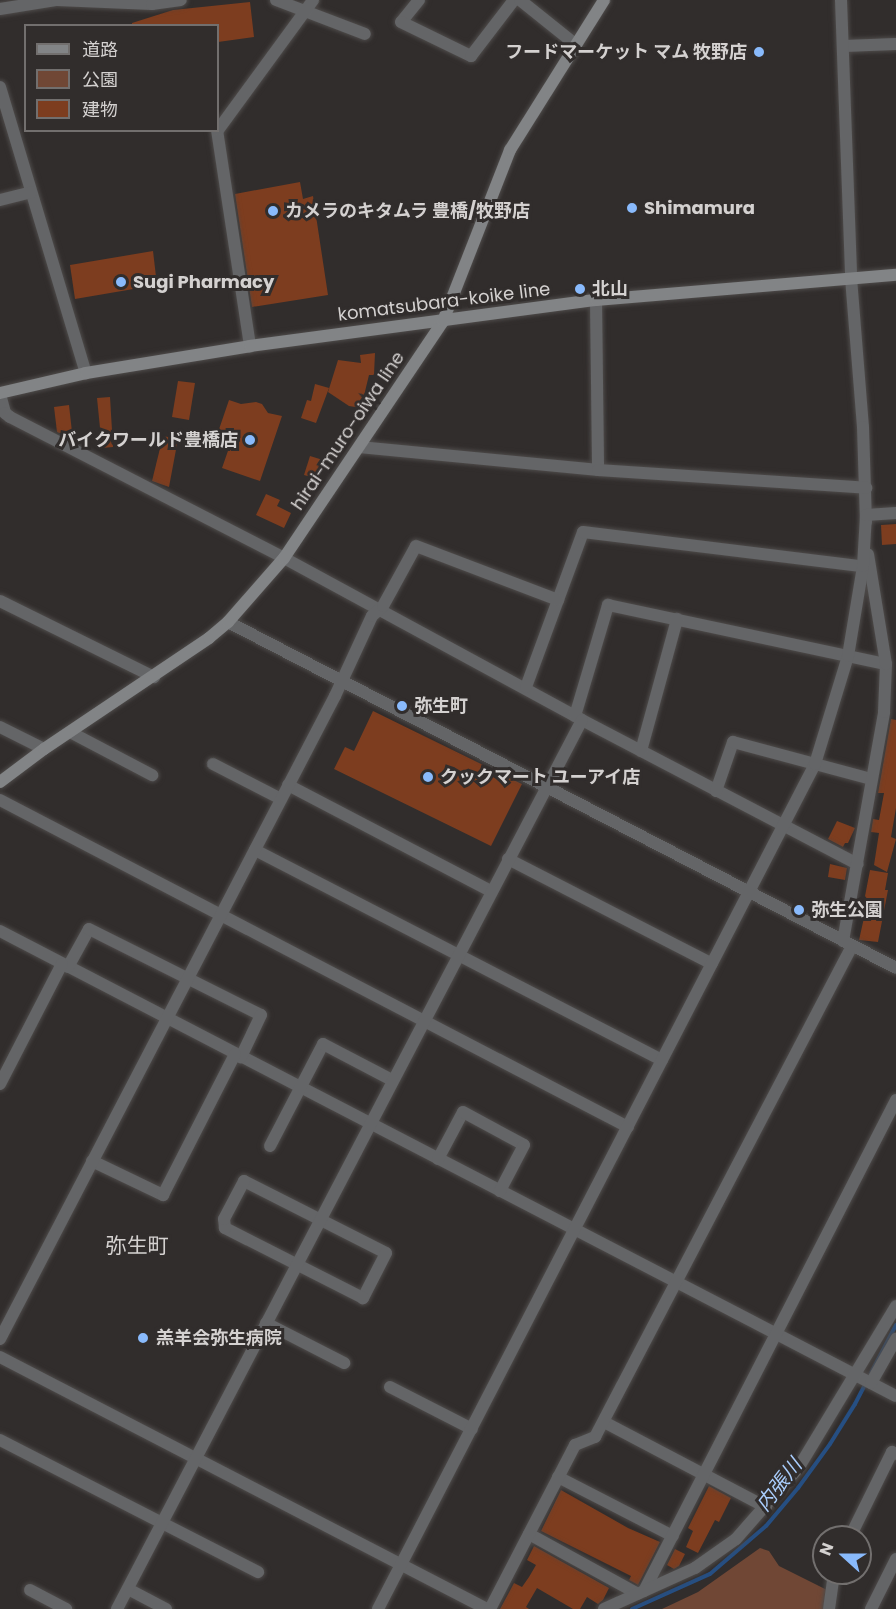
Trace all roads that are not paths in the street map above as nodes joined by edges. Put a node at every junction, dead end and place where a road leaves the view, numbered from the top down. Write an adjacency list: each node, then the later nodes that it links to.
1 (182, 0): 9 (street)
2 (276, 0): 10 (street)
3 (313, 0): 10 (street)
4 (419, 0): 5 (street)
5 (514, 0)
6 (520, 0): 12 (street)
7 (604, 0): 12 (main road, hirai-muro-oiwa line)
8 (840, 0): 14 (street)
9 (0, 9)
10 (305, 11): 11 (street); 16 (street)
11 (365, 34)
12 (575, 44): 23 (main road, hirai-muro-oiwa line)
13 (896, 44): 14 (street)
14 (844, 46): 21 (street)
15 (0, 87): 18 (street)
16 (219, 127)
17 (217, 132): 24 (street)
18 (31, 192): 19 (street); 25 (street)
19 (0, 200)
20 (896, 275): 21 (main road, komatsubara-koike line)
21 (851, 278): 22 (main road, komatsubara-koike line); 29 (street)
22 (596, 300): 23 (main road, komatsubara-koike line); 28 (street)
23 (443, 321): 24 (main road, komatsubara-koike line); 27 (main road, hirai-muro-oiwa line)
24 (250, 346): 25 (main road, komatsubara-koike line)
25 (86, 373): 26 (main road, komatsubara-koike line)
26 (0, 394): 32 (street)
27 (360, 447): 28 (street); 32 (main road, hirai-muro-oiwa line)
28 (598, 470): 29 (street)
29 (866, 488): 31 (street)
30 (896, 513): 31 (street)
31 (866, 515): 33 (street)
32 (284, 558): 36 (street); 38 (main road, hirai-muro-oiwa line)
33 (866, 567): 34 (street); 39 (street); 40 (street)
34 (558, 600): 36 (street); 43 (street)
35 (0, 601): 41 (street)
36 (378, 610): 42 (street); 43 (street)
37 (677, 620): 39 (street); 44 (street); 48 (street)
38 (228, 622): 41 (main road, hirai-muro-oiwa line); 42 (street)
39 (848, 656): 40 (street); 50 (street)
40 (886, 664): 52 (street)
41 (154, 677): 46 (main road, hirai-muro-oiwa line)
42 (340, 680): 54 (street); 55 (street)
43 (526, 687): 44 (street)
44 (578, 718): 48 (street); 55 (street)
45 (0, 727): 47 (street)
46 (70, 732): 47 (main road, hirai-muro-oiwa line); 51 (street)
47 (44, 749): 53 (main road, hirai-muro-oiwa line)
48 (641, 751): 56 (street)
49 (213, 764): 57 (street)
50 (815, 764): 52 (street); 56 (street); 59 (street)
51 (152, 775)
52 (871, 779): 62 (street)
53 (0, 782)
54 (288, 785): 57 (street); 63 (street)
55 (544, 787): 61 (street); 64 (street)
56 (716, 791): 59 (street)
57 (281, 799): 60 (street)
58 (0, 801): 65 (street)
59 (784, 826): 62 (street); 64 (street)
60 (255, 850): 65 (street); 68 (street)
61 (508, 859): 63 (street); 69 (street)
62 (858, 864): 67 (street)
63 (491, 891): 68 (street)
64 (749, 893): 67 (street); 69 (street)
65 (220, 915): 72 (street); 74 (street)
66 (0, 932): 70 (street)
67 (847, 943): 71 (street); 90 (street)
68 (457, 955): 74 (street); 76 (street)
69 (712, 964): 76 (street)
70 (65, 966): 72 (street); 73 (street); 78 (street)
71 (896, 968)
72 (186, 979): 73 (street); 75 (street)
73 (166, 1019): 75 (street); 85 (street)
74 (422, 1022): 77 (street); 82 (street)
75 (238, 1056): 79 (street); 85 (street)
76 (662, 1060): 82 (street)
77 (392, 1080): 79 (street); 81 (street)
78 (0, 1084)
79 (300, 1088): 81 (street); 83 (street)
80 (896, 1100): 93 (street)
81 (369, 1124): 84 (street); 87 (street)
82 (628, 1126): 88 (street)
83 (270, 1146)
84 (438, 1159): 86 (street); 86 (street)
85 (92, 1161): 94 (street)
86 (500, 1191): 88 (street)
87 (320, 1218): 89 (street); 89 (street); 89 (street)
88 (576, 1230): 90 (street); 103 (street)
89 (296, 1264): 92 (street)
90 (678, 1283): 93 (street); 102 (street)
91 (896, 1306): 98 (street)
92 (266, 1323): 97 (street); 106 (street)
93 (776, 1334): 98 (street); 107 (street)
94 (0, 1339)
95 (896, 1339): 99 (street)
96 (0, 1357): 106 (street)
97 (344, 1363)
98 (856, 1375): 99 (street); 109 (street)
99 (870, 1382): 101 (street)
100 (390, 1387): 103 (street)
101 (896, 1396)
102 (604, 1422): 107 (street); 108 (street)
103 (472, 1429): 115 (street)
104 (0, 1440): 110 (street)
105 (896, 1454): 111 (street)
106 (195, 1459): 110 (street); 115 (street)
107 (704, 1474): 109 (street); 113 (street)
108 (558, 1477): 112 (street); 113 (street)
109 (766, 1507): 120 (street)
110 (162, 1523): 116 (street); 118 (street)
111 (856, 1525)
112 (529, 1534): 120 (street); 125 (street)
113 (673, 1536): 120 (street)
114 (896, 1559): 128 (street)
115 (401, 1565): 124 (street); 125 (street)
116 (258, 1572)
117 (832, 1585): 127 (street)
118 (128, 1589): 122 (street); 123 (street)
119 (30, 1590): 121 (street)
120 (641, 1592): 126 (street)
121 (66, 1609)
122 (117, 1609)
123 (166, 1609)
124 (378, 1609)
125 (488, 1609)
126 (604, 1609)
127 (829, 1609)
128 (871, 1609)

